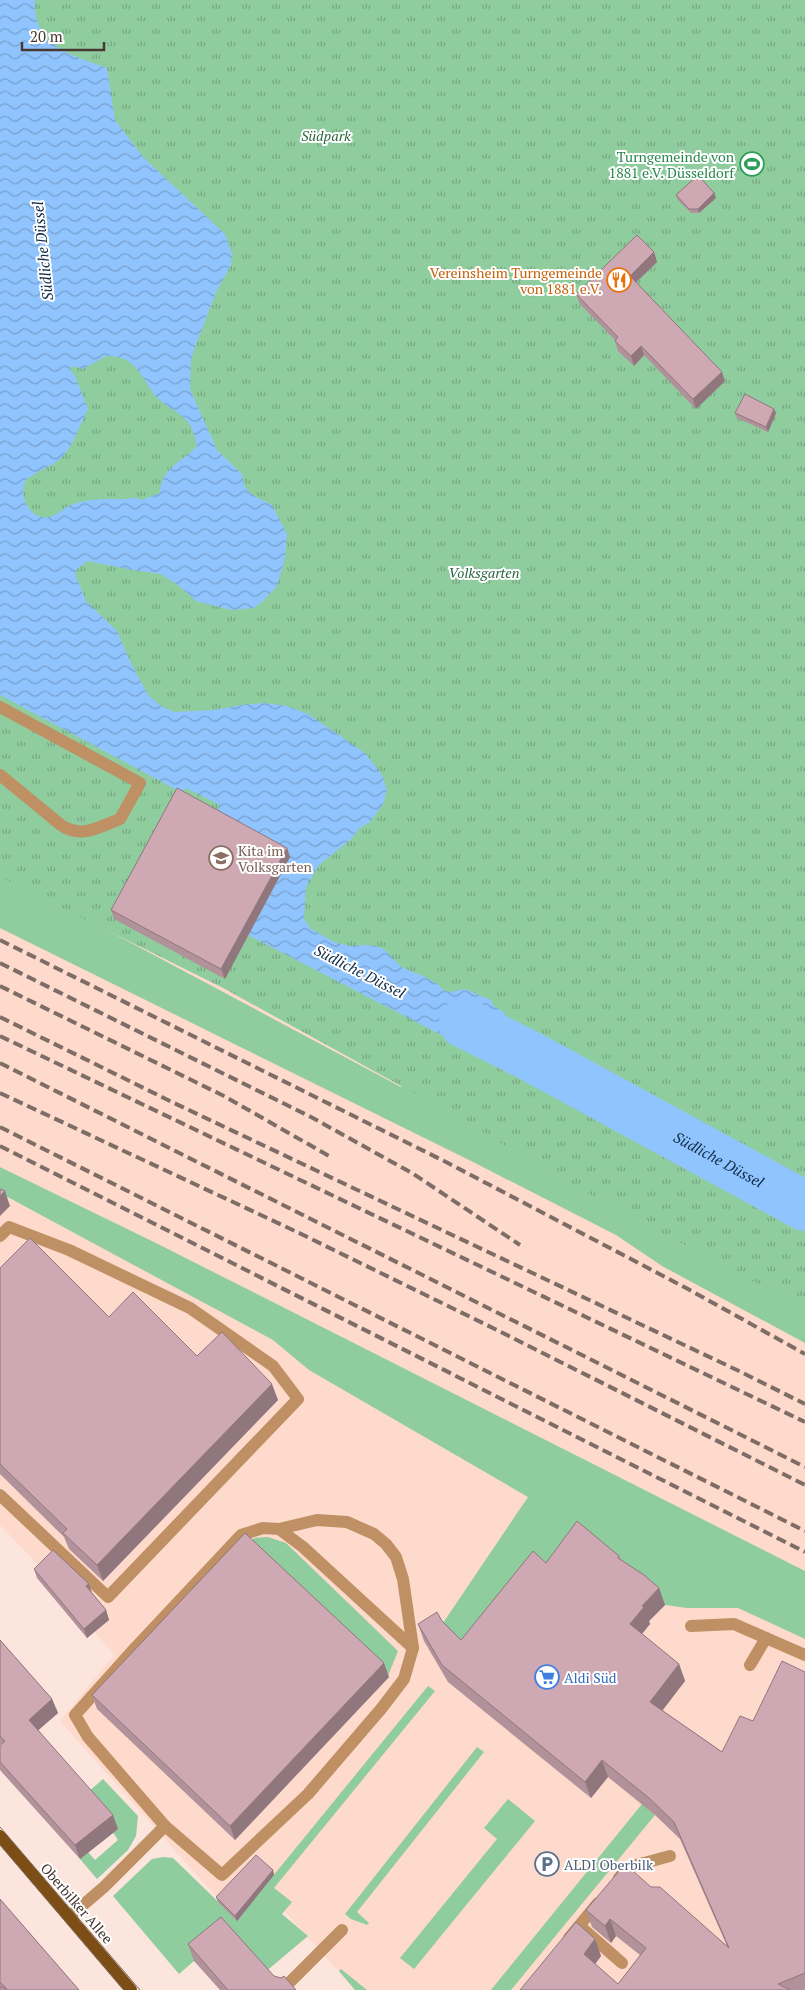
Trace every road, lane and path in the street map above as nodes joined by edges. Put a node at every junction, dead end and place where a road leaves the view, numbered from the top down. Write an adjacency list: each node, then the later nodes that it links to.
1 (0, 707): 2 (street)
2 (0, 775)
3 (0, 1236): 4 (street)
4 (0, 1495)
5 (278, 1529): 8 (street); 8 (street); 11 (street)
6 (691, 1626): 7 (street)
7 (766, 1638): 9 (street); 10 (street)
8 (413, 1648): 11 (street)
9 (805, 1655)
10 (750, 1665)
11 (165, 1826): 14 (street)
12 (0, 1836): 14 (main road, Oberbilker Allee)
13 (670, 1856): 15 (street)
14 (70, 1917): 20 (main road, Oberbilker Allee)
15 (579, 1926): 17 (street); 18 (street)
16 (342, 1930): 19 (street)
17 (562, 1947)
18 (622, 1962)
19 (285, 1987)
20 (131, 1990)

